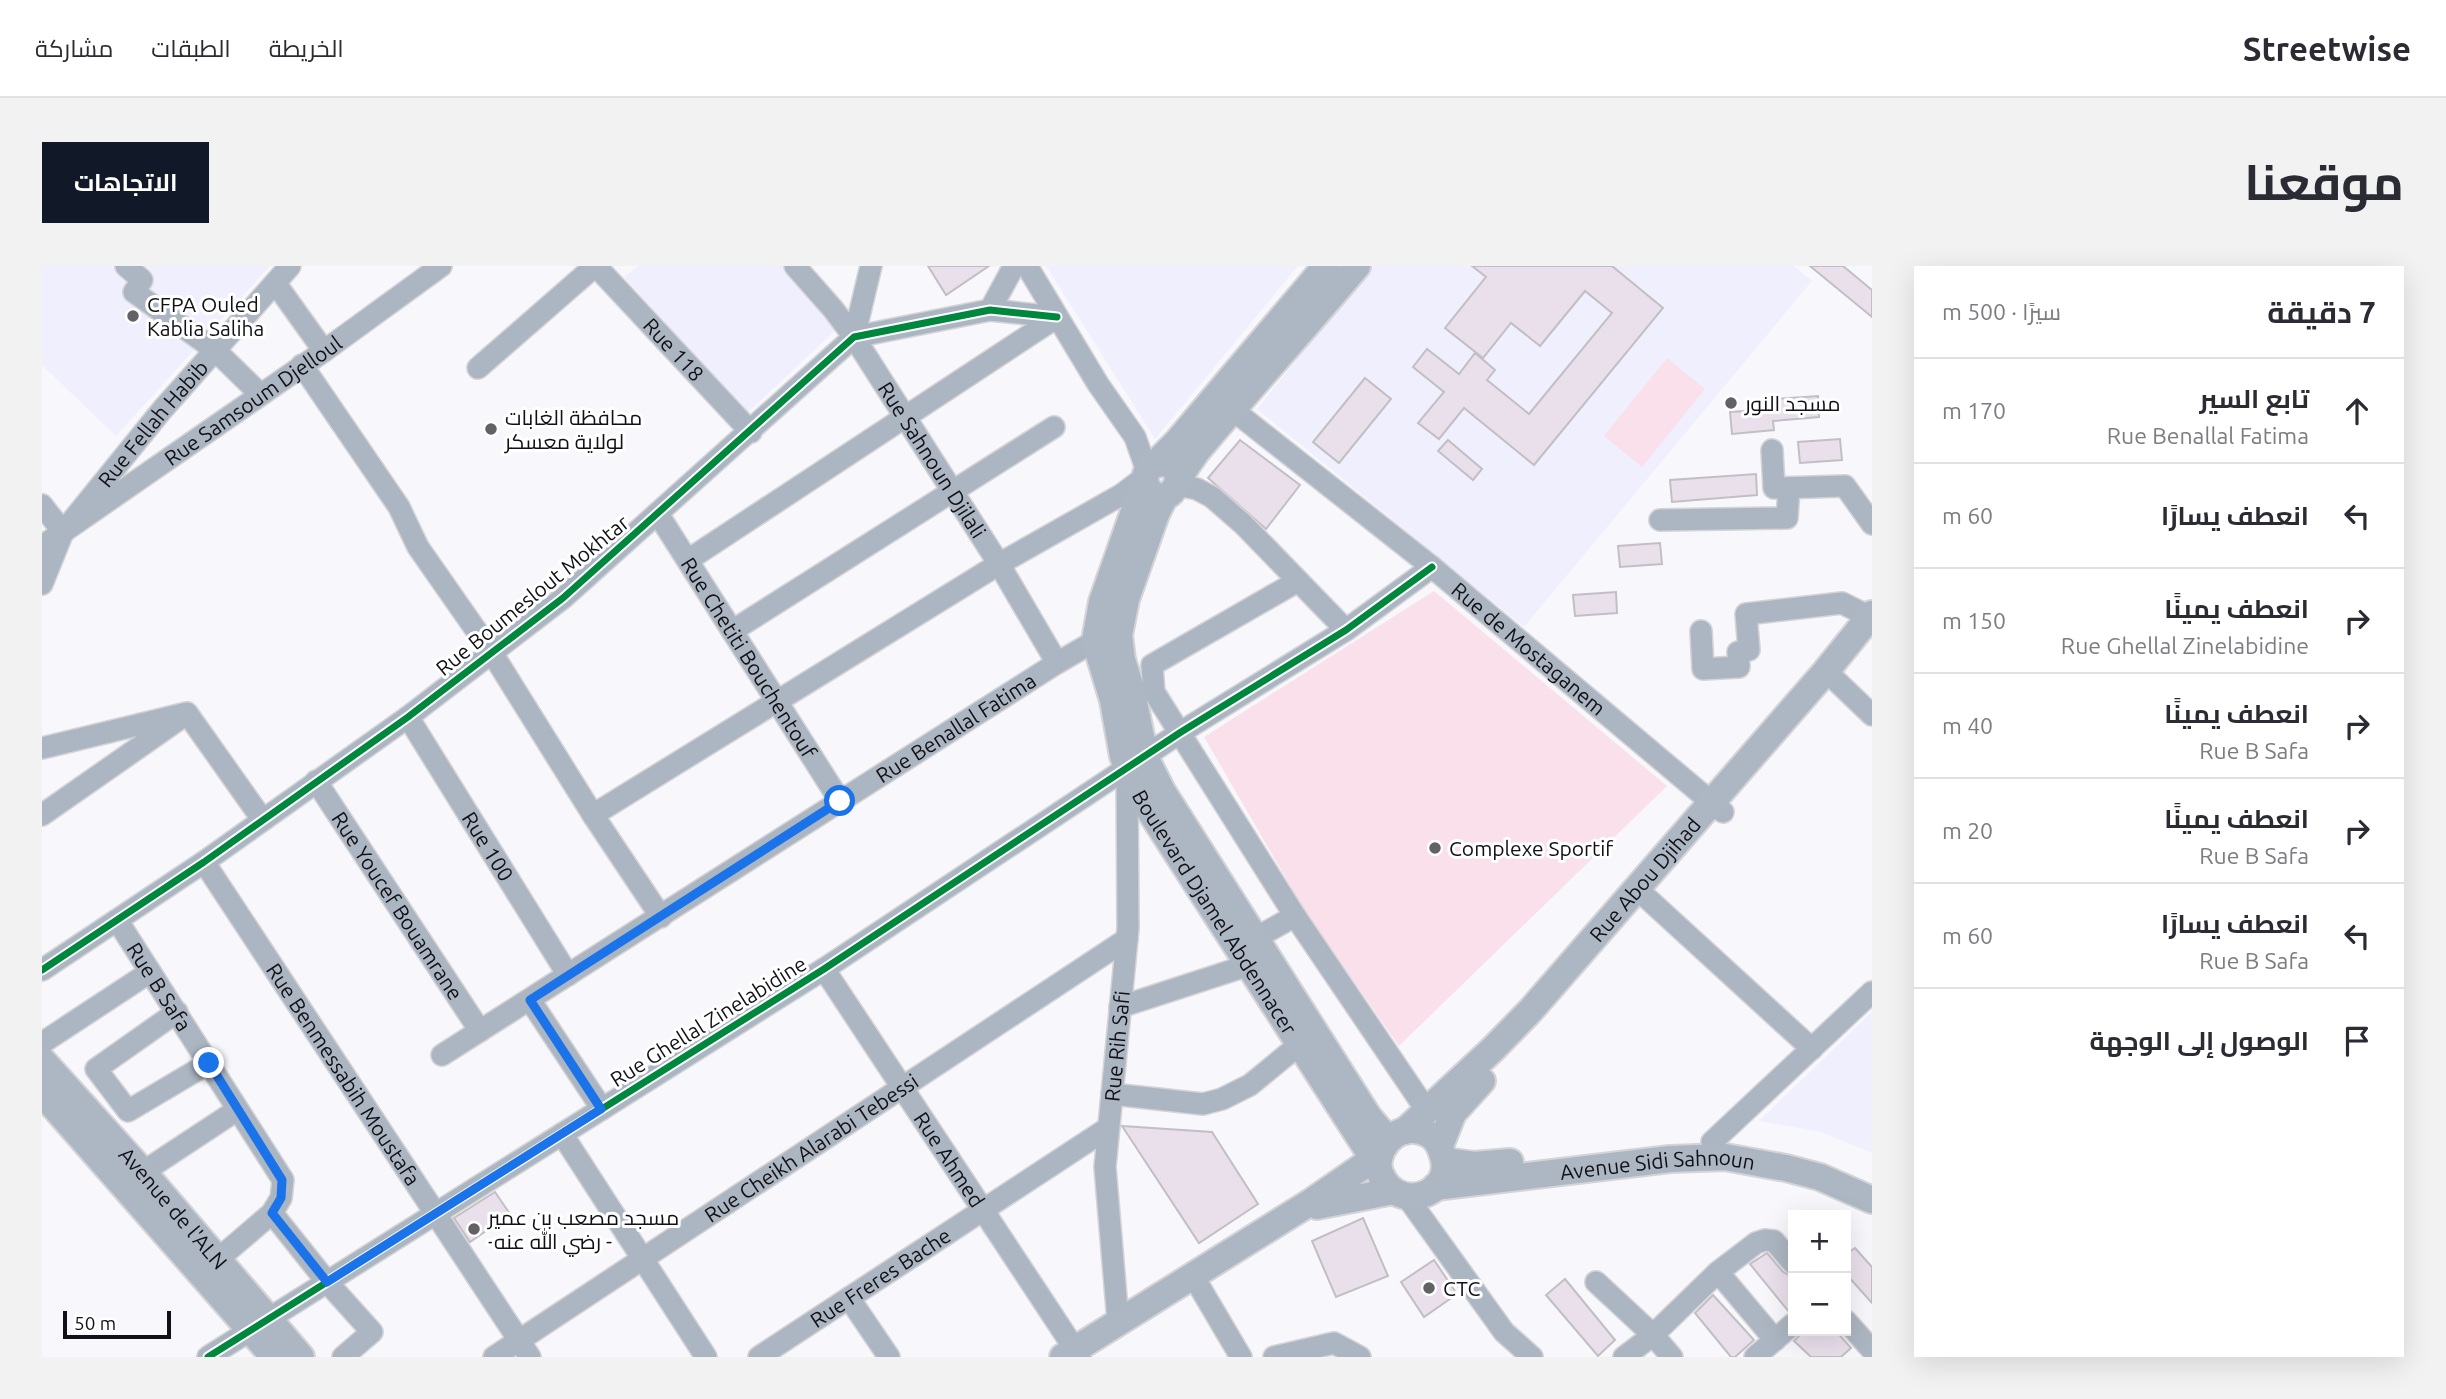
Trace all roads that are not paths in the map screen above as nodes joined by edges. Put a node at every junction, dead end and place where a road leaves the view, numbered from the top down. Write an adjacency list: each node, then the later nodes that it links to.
1 (126, 266): 17 (street)
2 (290, 266): 11 (street, Rue Fellah Habib)
3 (441, 266): 18 (street, Rue Samsoum Djelloul)
4 (596, 266): 20 (street); 25 (street, Rue 118)
5 (795, 266): 16 (street, Rue Sahnoun Djilali)
6 (871, 266): 16 (street)
7 (1014, 266): 13 (street)
8 (1027, 266): 14 (street)
9 (1326, 266): 12 (main road, Boulevard Djamel Abdennacer)
10 (1350, 267): 12 (main road, Boulevard Djamel Abdennacer)
11 (276, 284): 17 (street, Rue Fellah Habib); 18 (street)
12 (1316, 297): 15 (main road, Boulevard Djamel Abdennacer)
13 (990, 310): 14 (street); 16 (street)
14 (1057, 317): 23 (street); 27 (street)
15 (1287, 332): 22 (main road, Boulevard Djamel Abdennacer); 27 (main road, Boulevard Djamel Abdennacer)
16 (854, 337): 23 (street, Rue Sahnoun Djilali); 25 (street, Rue Boumeslout Mokhtar)
17 (215, 350): 21 (street); 34 (street, Rue Fellah Habib)
18 (324, 351): 19 (street, Rue Samsoum Djelloul)
19 (302, 365): 21 (street, Rue Samsoum Djelloul); 46 (street)
20 (478, 368)
21 (260, 394): 34 (street, Rue Samsoum Djelloul)
22 (1233, 410): 27 (main road, Boulevard Djamel Abdennacer); 38 (street, Rue de Mostaganem)
23 (904, 416): 29 (street, Rue Sahnoun Djilali); 36 (street)
24 (1054, 427): 29 (street)
25 (751, 432): 31 (street, Rue Boumeslout Mokhtar)
26 (1772, 450): 28 (street)
27 (1160, 475): 37 (street); 39 (street); 45 (main road, Boulevard Djamel Abdennacer)
28 (1789, 488): 32 (street); 33 (street)
29 (953, 491): 37 (street, Rue Sahnoun Djilali); 43 (street)
30 (42, 506): 34 (street)
31 (658, 514): 36 (street, Rue Chetiti Bouchentouf); 46 (street, Rue Boumeslout Mokhtar)
32 (1660, 520)
33 (1872, 524)
34 (63, 532): 35 (street, Rue Fellah Habib); 40 (street)
35 (42, 546)
36 (688, 560): 43 (street, Rue Chetiti Bouchentouf)
37 (999, 564): 47 (street, Rue Sahnoun Djilali); 49 (street)
38 (1432, 567): 42 (street, Rue Ghellal Zinelabidine); 58 (street, Rue de Mostaganem)
39 (1298, 581): 42 (street); 53 (street)
40 (42, 583)
41 (1871, 624): 44 (street); 48 (main road, Rue Abou Djihad)
42 (1346, 630): 53 (street, Rue Ghellal Zinelabidine)
43 (732, 631): 49 (street, Rue Chetiti Bouchentouf)
44 (1701, 631)
45 (1107, 638): 47 (street, Rue Benallal Fatima); 55 (main road, Boulevard Djamel Abdennacer)
46 (492, 653): 52 (street, Rue Boumeslout Mokhtar); 60 (street)
47 (1056, 663): 57 (street, Rue Benallal Fatima)
48 (1832, 676): 51 (street); 58 (main road, Rue Abou Djihad)
49 (777, 701): 57 (street, Rue Chetiti Bouchentouf); 60 (street)
50 (187, 713): 54 (street); 59 (street); 61 (street)
51 (1872, 715)
52 (408, 717): 56 (street, Rue Boumeslout Mokhtar); 73 (street, Rue 100)
53 (1181, 732): 55 (street, Rue Ghellal Zinelabidine); 64 (street)
54 (42, 748)
55 (1136, 763): 67 (street, Rue Rih Safi); 68 (main road, Boulevard Djamel Abdennacer); 69 (main road, Boulevard Djamel Abdennacer); 70 (street, Rue Ghellal Zinelabidine)
56 (316, 780): 61 (street, Rue Boumeslout Mokhtar); 78 (street, Rue Youcef Bouamrane)
57 (840, 801): 65 (street, Rue Benallal Fatima)
58 (1718, 807): 63 (main road, Rue Abou Djihad); 90 (main road, Rue Abou Djihad)
59 (42, 815)
60 (593, 815): 65 (street)
61 (262, 819): 62 (street, Rue Boumeslout Mokhtar)
62 (204, 862): 66 (street, Rue Boumeslout Mokhtar); 102 (street, Rue Benmessabih Moustafa)
63 (1647, 898): 81 (street); 95 (main road, Rue Abou Djihad)
64 (1296, 916): 68 (street); 90 (street)
65 (661, 917): 73 (street, Rue Benallal Fatima)
66 (117, 920): 71 (street, Rue Boumeslout Mokhtar); 72 (street, Rue B Safa)
67 (1127, 939): 76 (street, Rue Rih Safi); 85 (street, Rue Cheikh Alarabi Tebessi)
68 (1254, 939): 94 (main road, Boulevard Djamel Abdennacer)
69 (1249, 965): 76 (street); 80 (main road, Boulevard Djamel Abdennacer)
70 (824, 969): 85 (street, Rue Ahmed); 88 (street, Rue Ghellal Zinelabidine)
71 (42, 970)
72 (150, 972): 77 (street, Rue B Safa); 79 (street)
73 (569, 975): 75 (street, Rue Benallal Fatima)
74 (1872, 992): 81 (street)
75 (530, 1000): 78 (street, Rue Benallal Fatima); 88 (street)
76 (1120, 1007): 87 (street, Rue Rih Safi)
77 (177, 1012): 84 (street, Rue B Safa); 84 (street)
78 (481, 1031): 82 (street, Rue Benallal Fatima)
79 (42, 1043)
80 (1300, 1044): 87 (street); 94 (main road, Boulevard Djamel Abdennacer)
81 (1812, 1049): 93 (street)
82 (442, 1055)
83 (42, 1060): 96 (main road, Avenue de l'ALN)
84 (209, 1063): 89 (street, Rue B Safa)
85 (902, 1088): 100 (street, Rue Ahmed); 105 (street, Rue Cheikh Alarabi Tebessi)
86 (42, 1093): 113 (main road, Avenue de l'ALN)
87 (1112, 1094): 91 (street, Rue Rih Safi)
88 (601, 1109): 92 (street, Rue Ghellal Zinelabidine)
89 (237, 1110): 96 (street); 101 (street, Rue B Safa)
90 (1427, 1111): 94 (main road, Rue Abou Djihad)
91 (1108, 1128): 100 (street, Rue Freres Bache); 112 (street, Rue Rih Safi)
92 (562, 1134): 102 (street, Rue Ghellal Zinelabidine); 105 (street)
93 (1712, 1142): 95 (main road, Avenue Sidi Sahnoun); 97 (main road, Avenue Sidi Sahnoun)
94 (1385, 1150): 95 (main road); 98 (main road); 103 (main road, Rue Abou Djihad)
95 (1443, 1153): 98 (main road)
96 (142, 1172): 106 (main road, Avenue de l'ALN)
97 (1872, 1182)
98 (1417, 1191): 99 (main road, Avenue Sidi Sahnoun); 103 (main road, Avenue Sidi Sahnoun); 132 (street)
99 (1872, 1200)
100 (983, 1210): 111 (street, Rue Freres Bache); 120 (street, Rue Ahmed)
101 (272, 1213): 106 (street); 109 (street)
102 (436, 1213): 109 (street, Rue Ghellal Zinelabidine); 118 (street, Rue Benmessabih Moustafa)
103 (1289, 1216): 108 (main road)
104 (1788, 1257): 107 (street)
105 (643, 1259): 118 (street, Rue Cheikh Alarabi Tebessi); 126 (street)
106 (218, 1260): 113 (main road, Avenue de l'ALN)
107 (1718, 1272): 116 (street); 117 (street)
108 (1192, 1274): 112 (main road); 129 (street)
109 (327, 1282): 113 (street, Rue Ghellal Zinelabidine); 124 (street)
110 (1597, 1282): 116 (street)
111 (849, 1298): 127 (street, Rue Freres Bache); 128 (street)
112 (1118, 1321): 120 (main road)
113 (260, 1324): 121 (street, Rue Ghellal Zinelabidine); 122 (main road, Avenue de l'ALN); 123 (main road, Avenue de l'ALN)
114 (1851, 1327): 119 (street)
115 (1788, 1328): 117 (street)
116 (1653, 1335): 133 (street); 134 (street)
117 (1775, 1339): 135 (street)
118 (525, 1348): 125 (street, Rue Cheikh Alarabi Tebessi)
119 (1872, 1350)
120 (1073, 1354)
121 (208, 1357)
122 (274, 1357)
123 (301, 1357)
124 (343, 1357)
125 (494, 1357)
126 (706, 1357)
127 (759, 1357)
128 (889, 1357)
129 (1241, 1357)
130 (1274, 1357): 131 (street)
131 (1360, 1357)
132 (1532, 1357)
133 (1624, 1357)
134 (1672, 1357)
135 (1755, 1357)

